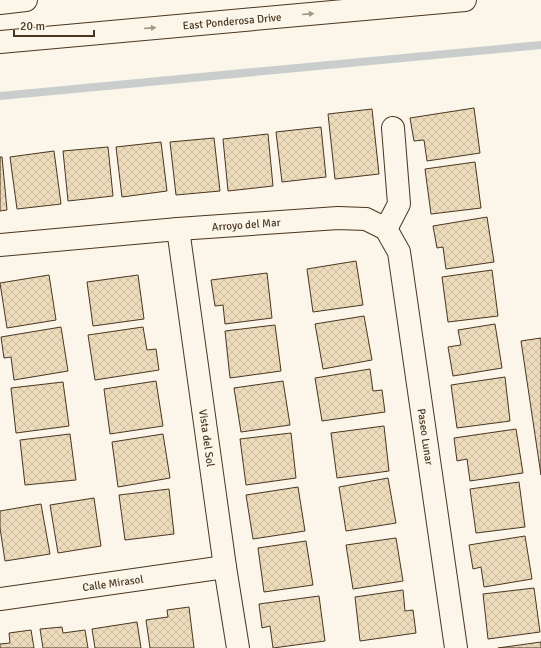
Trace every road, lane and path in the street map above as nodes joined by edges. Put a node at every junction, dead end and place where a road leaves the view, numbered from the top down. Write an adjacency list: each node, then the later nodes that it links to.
1 (26, 0): 3 (street)
2 (465, 0): 4 (street, East Ponderosa Drive, one-way to 2)
3 (0, 2)
4 (0, 42)
5 (393, 128): 7 (street)
6 (178, 229): 7 (street, Arroyo del Mar); 8 (street, Arroyo del Mar); 9 (street, Vista del Sol)
7 (386, 229): 12 (street, Paseo Lunar)
8 (0, 245)
9 (225, 567): 10 (street, Calle Mirasol); 11 (street, Vista del Sol)
10 (0, 599)
11 (238, 648)
12 (456, 648)

